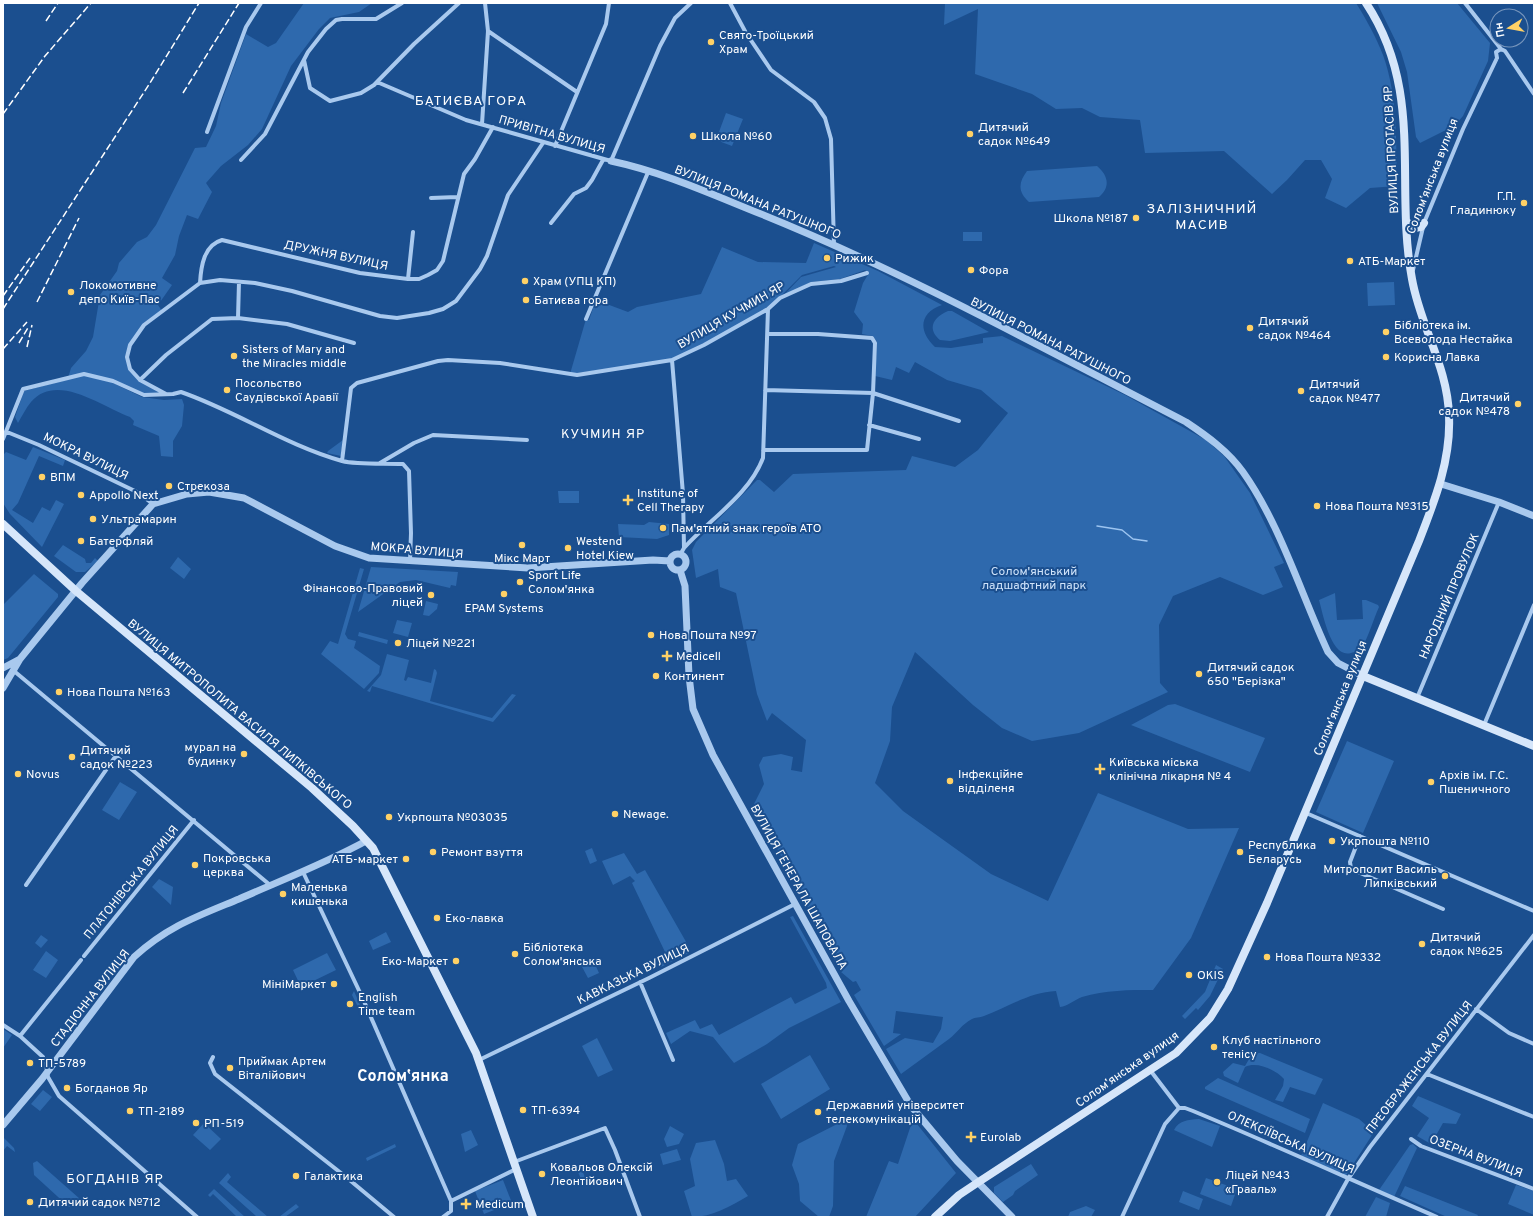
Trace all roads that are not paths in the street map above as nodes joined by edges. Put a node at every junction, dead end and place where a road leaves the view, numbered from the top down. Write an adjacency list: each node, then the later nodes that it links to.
1 (261, 3): 19 (street)
2 (402, 3): 13 (street)
3 (459, 3): 14 (street)
4 (485, 3): 10 (street)
5 (609, 3): 15 (street)
6 (691, 3): 24 (street)
7 (730, 3): 32 (street)
8 (1366, 3): 28 (main road, ВУЛИЦЯ ПРОТАСІВ ЯР)
9 (1465, 3): 11 (street)
10 (488, 31): 15 (street); 17 (street)
11 (1501, 49): 12 (street); 12 (street, Соломʼянська вулиця)
12 (1502, 57): 16 (street); 30 (street, Соломʼянська вулиця)
13 (304, 60): 14 (street); 22 (street)
14 (377, 82): 17 (street, ПРИВІТНА ВУЛИЦЯ)
15 (577, 92): 21 (street)
16 (1534, 94)
17 (482, 124): 18 (street, ПРИВІТНА ВУЛИЦЯ)
18 (493, 127): 20 (street, ПРИВІТНА ВУЛИЦЯ); 26 (street, ДРУЖНЯ ВУЛИЦЯ)
19 (207, 132)
20 (543, 143): 21 (street, ПРИВІТНА ВУЛИЦЯ); 36 (street)
21 (554, 146): 23 (street, ПРИВІТНА ВУЛИЦЯ)
22 (241, 160)
23 (603, 160): 24 (street, ПРИВІТНА ВУЛИЦЯ); 29 (street)
24 (611, 161): 25 (street, ВУЛИЦЯ РОМАНА РАТУШНОГО)
25 (649, 170): 32 (street, ВУЛИЦЯ РОМАНА РАТУШНОГО); 40 (street)
26 (458, 197): 27 (street); 35 (street, ДРУЖНЯ ВУЛИЦЯ)
27 (431, 198)
28 (1407, 222): 30 (main road); 34 (main road, ВУЛИЦЯ ПРОТАСІВ ЯР)
29 (551, 223)
30 (1424, 223): 34 (street, Соломʼянська вулиця)
31 (413, 232): 35 (street)
32 (834, 245): 72 (street, ВУЛИЦЯ РОМАНА РАТУШНОГО)
33 (867, 273): 38 (street, ВУЛИЦЯ КУЧМИН ЯР)
34 (1412, 278): 57 (main road, Соломʼянська вулиця)
35 (408, 279): 37 (street, ДРУЖНЯ ВУЛИЦЯ)
36 (239, 282): 37 (street); 39 (street)
37 (200, 283): 44 (street)
38 (768, 309): 41 (street); 43 (street, ВУЛИЦЯ КУЧМИН ЯР)
39 (238, 318): 42 (street); 44 (street)
40 (586, 319)
41 (768, 334): 45 (street); 46 (street)
42 (354, 343)
43 (672, 360): 55 (street, ВУЛИЦЯ КУЧМИН ЯР); 62 (street)
44 (140, 380): 47 (street)
45 (765, 390): 46 (street); 54 (street)
46 (873, 393): 48 (street); 49 (street)
47 (166, 394): 50 (street); 55 (street)
48 (959, 420)
49 (869, 425): 52 (street); 54 (street)
50 (7, 432): 51 (street); 59 (street, МОКРА ВУЛИЦЯ)
51 (3, 439)
52 (918, 439)
53 (527, 440): 56 (street)
54 (764, 450): 62 (street)
55 (342, 461): 56 (street)
56 (380, 463): 65 (street)
57 (1441, 484): 58 (street); 72 (main road, Соломʼянська вулиця)
58 (1499, 502): 60 (street); 74 (street, НАРОДНИЙ ПРОВУЛОК)
59 (153, 504): 65 (street, МОКРА ВУЛИЦЯ); 67 (street)
60 (1534, 516)
61 (3, 524): 67 (main road, ВУЛИЦЯ МИТРОПОЛИТА ВАСИЛЯ ЛИПКІВСЬКОГО)
62 (684, 548): 63 (street)
63 (680, 555): 64 (street); 66 (street)
64 (670, 561): 65 (street, МОКРА ВУЛИЦЯ); 66 (street)
65 (410, 562)
66 (680, 570): 85 (street, ВУЛИЦЯ ГЕНЕРАЛА ШАПОВАЛА)
67 (76, 591): 69 (street); 81 (main road, ВУЛИЦЯ МИТРОПОЛИТА ВАСИЛЯ ЛИПКІВСЬКОГО)
68 (1534, 605): 75 (street)
69 (20, 659): 70 (street); 71 (street)
70 (3, 668)
71 (14, 671): 73 (street); 77 (street)
72 (1363, 676): 74 (main road); 78 (main road, Соломʼянська вулиця)
73 (3, 688)
74 (1417, 698): 75 (main road)
75 (1484, 725): 76 (main road)
76 (1534, 746)
77 (115, 757): 79 (street); 83 (street)
78 (1306, 813): 80 (street); 98 (main road, Соломʼянська вулиця)
79 (194, 820): 84 (street); 92 (street, ПЛАТОНІВСЬКА ВУЛИЦЯ)
80 (1360, 836): 86 (street); 87 (street)
81 (366, 841): 82 (street, СТАДІОННА ВУЛИЦЯ); 95 (main road, ВУЛИЦЯ МИТРОПОЛИТА ВАСИЛЯ ЛИПКІВСЬКОГО)
82 (303, 872): 84 (street, СТАДІОННА ВУЛИЦЯ); 108 (street)
83 (26, 885)
84 (270, 885): 97 (street, СТАДІОННА ВУЛИЦЯ)
85 (794, 904): 89 (street, КАВКАЗЬКА ВУЛИЦЯ); 106 (street, ВУЛИЦЯ ГЕНЕРАЛА ШАПОВАЛА)
86 (1443, 909)
87 (1534, 911)
88 (1534, 935): 90 (street, ПРЕОБРАЖЕНСЬКА ВУЛИЦЯ)
89 (640, 982): 95 (street, КАВКАЗЬКА ВУЛИЦЯ); 96 (street)
90 (1476, 1009): 93 (street); 99 (street, ПРЕОБРАЖЕНСЬКА ВУЛИЦЯ)
91 (3, 1025): 92 (street)
92 (20, 1036): 97 (street)
93 (1534, 1044)
94 (213, 1057): 110 (street)
95 (479, 1060): 104 (main road, ВУЛИЦЯ МИТРОПОЛИТА ВАСИЛЯ ЛИПКІВСЬКОГО)
96 (673, 1060)
97 (48, 1070): 102 (street, СТАДІОННА ВУЛИЦЯ); 109 (street)
98 (1150, 1070): 100 (street); 106 (main road, Соломʼянська вулиця)
99 (1426, 1074): 101 (street); 105 (street, ПРЕОБРАЖЕНСЬКА ВУЛИЦЯ)
100 (1179, 1108): 105 (street, ОЛЕКСІЇВСЬКА ВУЛИЦЯ); 116 (street)
101 (1534, 1117)
102 (3, 1125)
103 (1411, 1139): 107 (street, ОЗЕРНА ВУЛИЦЯ)
104 (515, 1166): 108 (street); 112 (main road, ВУЛИЦЯ МИТРОПОЛИТА ВАСИЛЯ ЛИПКІВСЬКОГО); 113 (street)
105 (1348, 1179): 117 (street, ПРЕОБРАЖЕНСЬКА ВУЛИЦЯ); 118 (street, ОЛЕКСІЇВСЬКА ВУЛИЦЯ)
106 (977, 1183): 114 (main road, Соломʼянська вулиця); 115 (street, ВУЛИЦЯ ГЕНЕРАЛА ШАПОВАЛА)
107 (1534, 1189)
108 (451, 1201): 111 (street)
109 (197, 1217)
110 (394, 1217)
111 (443, 1217)
112 (533, 1217)
113 (640, 1217)
114 (935, 1217)
115 (1012, 1217)
116 (1122, 1217)
117 (1328, 1217)
118 (1437, 1217)

